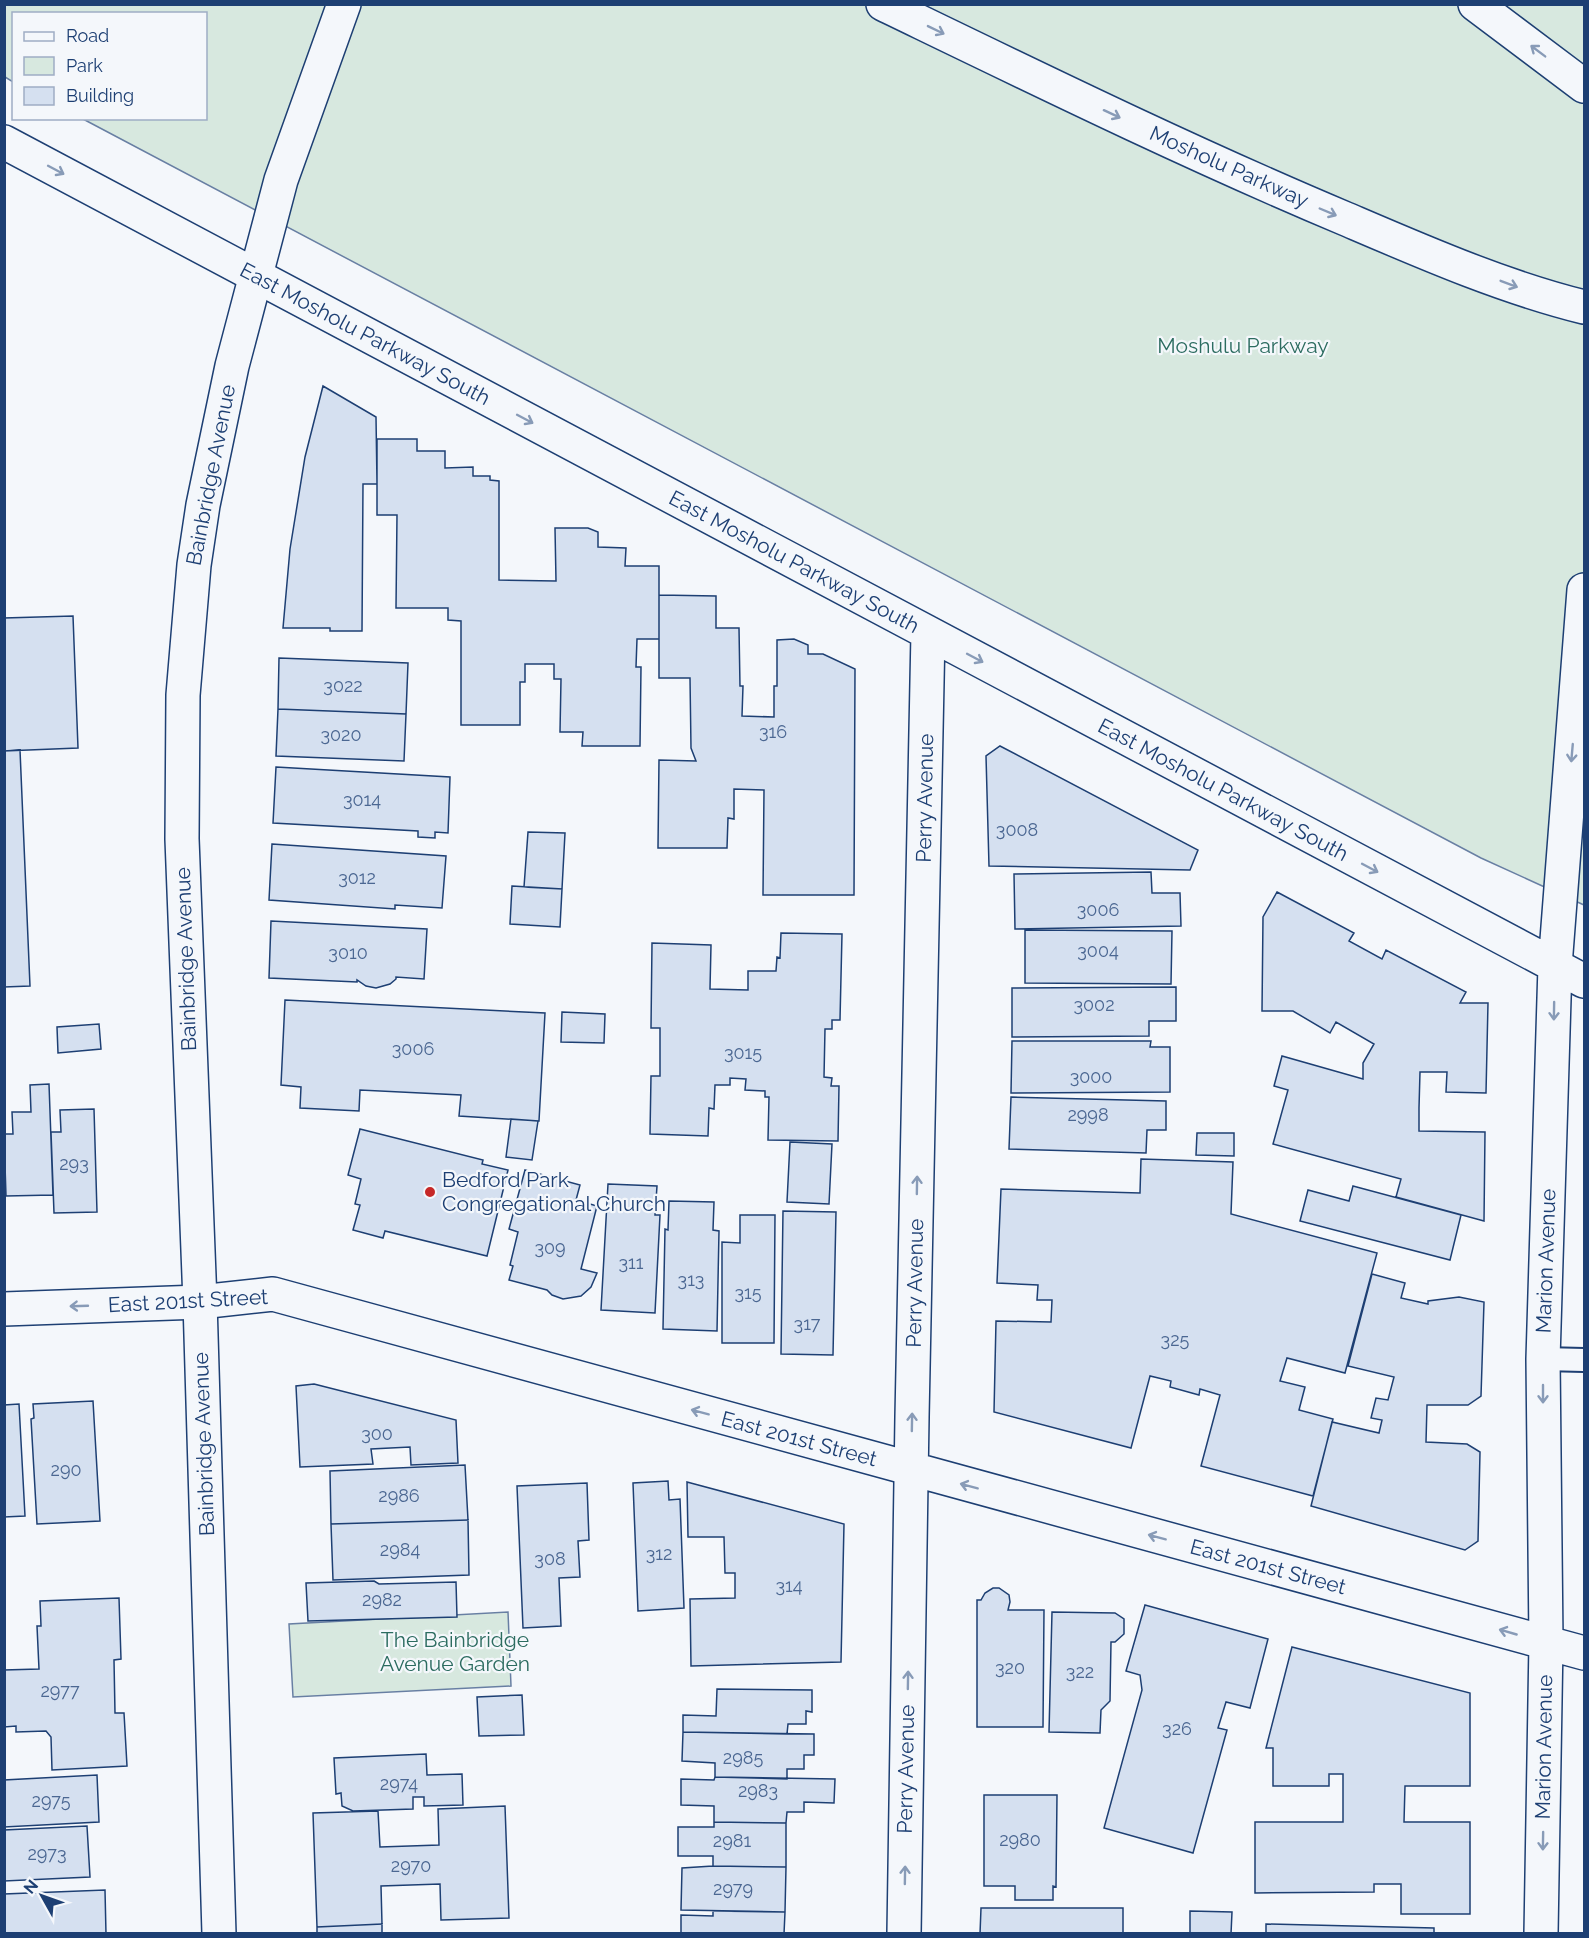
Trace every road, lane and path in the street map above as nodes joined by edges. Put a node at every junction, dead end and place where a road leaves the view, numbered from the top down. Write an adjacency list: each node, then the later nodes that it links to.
1 (344, 4): 6 (street, Bainbridge Avenue)
2 (883, 4): 7 (street, Mosholu Parkway, one-way to 7)
3 (1475, 4): 4 (street, one-way to 3)
4 (1584, 86)
5 (4, 142): 6 (street, East Mosholu Parkway South, one-way to 6)
6 (255, 276): 9 (street, East Mosholu Parkway South, one-way to 9); 12 (street, Bainbridge Avenue)
7 (1584, 307)
8 (1584, 590): 10 (street, Marion Avenue, one-way to 10)
9 (928, 633): 10 (street, East Mosholu Parkway South, one-way to 10); 16 (street, Perry Avenue, one-way to 9)
10 (1555, 966): 11 (street, East Mosholu Parkway South); 14 (street, Marion Avenue, one-way to 14)
11 (1584, 981)
12 (200, 1302): 13 (street, East 201st Street, one-way to 13); 16 (street, East 201st Street, one-way to 12); 19 (street, Bainbridge Avenue)
13 (4, 1309)
14 (1543, 1359): 15 (lane); 17 (street, Marion Avenue, one-way to 17)
15 (1584, 1360)
16 (911, 1470): 17 (street, East 201st Street, one-way to 16); 20 (street, Perry Avenue, one-way to 16)
17 (1546, 1642): 18 (street, East 201st Street); 21 (street, Marion Avenue, one-way to 21)
18 (1584, 1653)
19 (219, 1934)
20 (904, 1934)
21 (1541, 1934)

